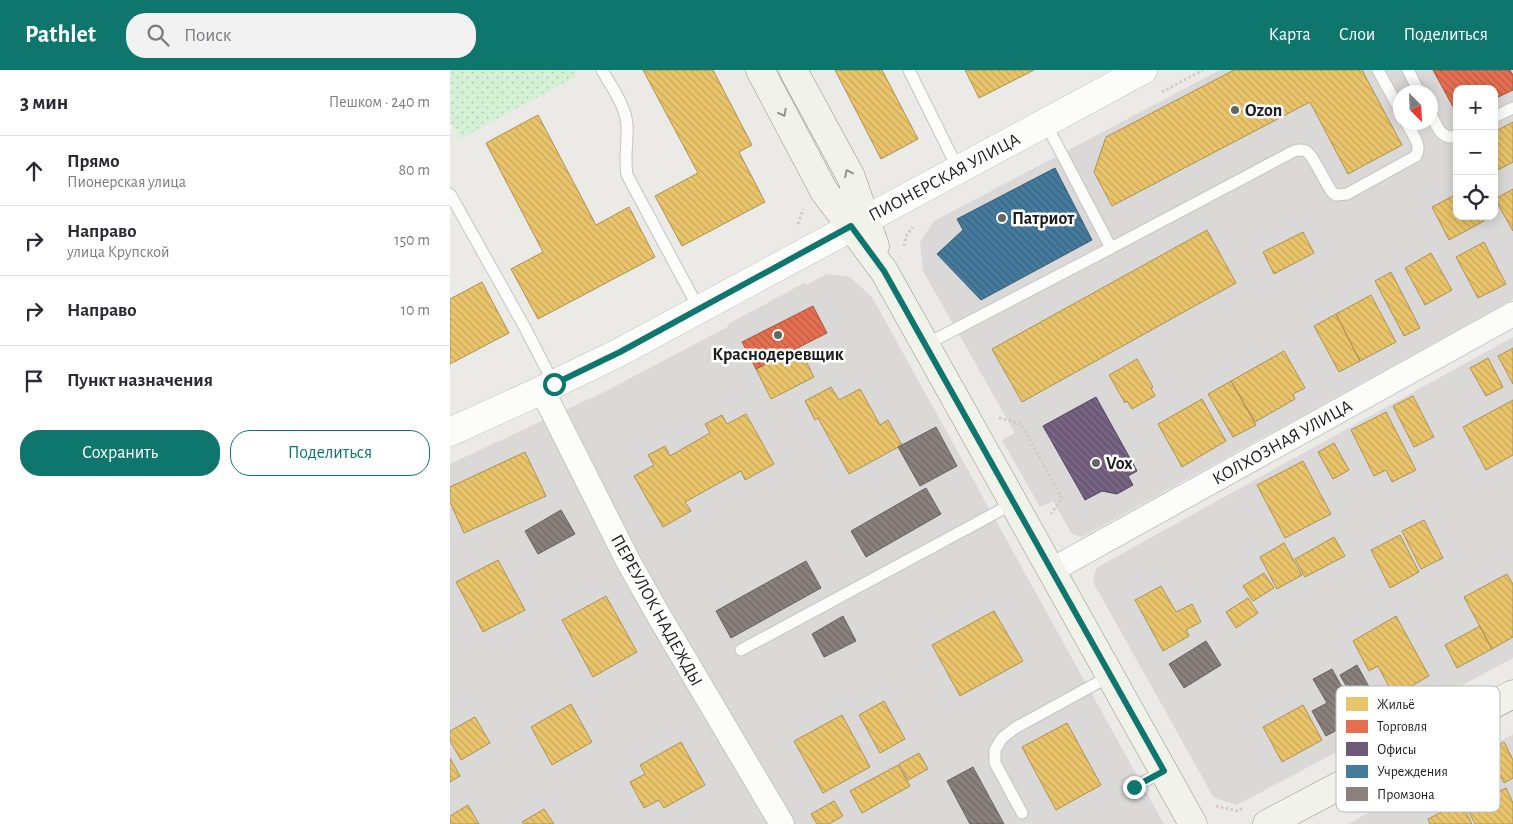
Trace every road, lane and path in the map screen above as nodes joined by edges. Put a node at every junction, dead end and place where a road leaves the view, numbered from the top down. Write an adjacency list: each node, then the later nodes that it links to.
1 (602, 70): 24 (lane)
2 (760, 70): 19 (main road, one-way to 19)
3 (793, 70): 19 (main road, one-way to 3)
4 (909, 70): 16 (lane)
5 (1143, 70): 12 (street, ПИОНЕРСКАЯ УЛИЦА)
6 (1378, 70): 9 (lane)
7 (1408, 70): 8 (lane)
8 (1416, 85)
9 (1393, 99)
10 (1513, 108): 11 (lane)
11 (1498, 115)
12 (1045, 122): 16 (street, ПИОНЕРСКАЯ УЛИЦА); 22 (lane)
13 (1438, 126): 15 (lane)
14 (1410, 130): 22 (lane)
15 (1453, 137)
16 (958, 169): 19 (street, ПИОНЕРСКАЯ УЛИЦА)
17 (450, 194): 27 (lane)
18 (804, 207): 21 (path)
19 (858, 222): 23 (main road); 24 (street, ПИОНЕРСКАЯ УЛИЦА)
20 (916, 222): 23 (path)
21 (796, 230)
22 (1111, 248): 26 (lane)
23 (894, 262): 26 (main road)
24 (699, 310): 27 (street, ПИОНЕРСКАЯ УЛИЦА)
25 (1513, 314): 30 (street, КОЛХОЗНАЯ УЛИЦА)
26 (925, 345): 29 (main road)
27 (548, 387): 28 (street, ПИОНЕРСКАЯ УЛИЦА); 39 (street, ПЕРЕУЛОК НАДЕЖДЫ)
28 (450, 432)
29 (1014, 503): 30 (main road); 31 (lane)
30 (1052, 570): 32 (main road)
31 (741, 650)
32 (1110, 676): 35 (main road); 38 (lane)
33 (1513, 694): 34 (main road)
34 (1500, 701)
35 (1164, 771): 36 (lane); 40 (main road)
36 (1134, 787)
37 (1336, 788): 41 (main road)
38 (1022, 813)
39 (782, 824)
40 (1193, 824)
41 (1267, 824)

